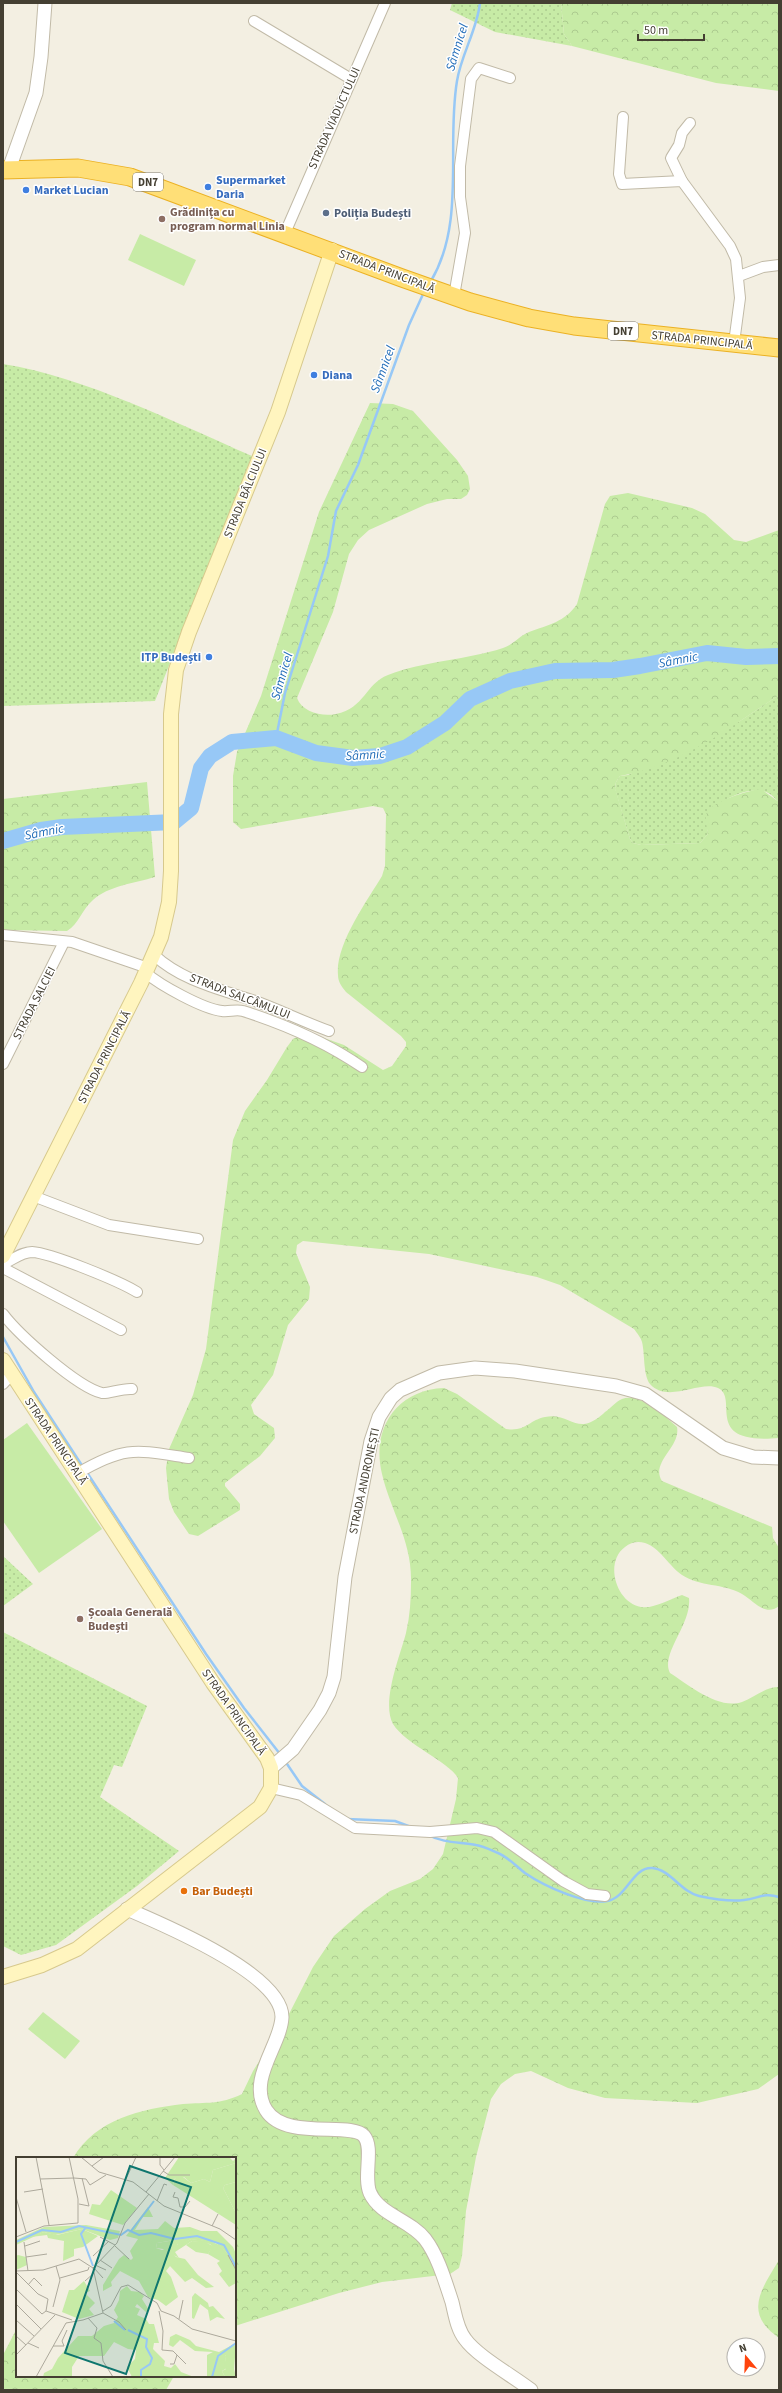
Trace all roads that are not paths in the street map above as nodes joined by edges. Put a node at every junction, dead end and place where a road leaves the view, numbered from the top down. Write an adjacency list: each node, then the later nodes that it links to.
1 (45, 3): 8 (street)
2 (385, 3): 4 (street, STRADA VIADUCTULUI)
3 (254, 21): 4 (street)
4 (352, 78): 10 (street, STRADA VIADUCTULUI)
5 (510, 78): 14 (street)
6 (623, 117): 9 (street)
7 (690, 124): 9 (street)
8 (6, 169): 10 (highway, STRADA PRINCIPALĂ / DN7)
9 (682, 181): 13 (street)
10 (285, 233): 11 (highway, STRADA PRINCIPALĂ / DN7)
11 (332, 250): 14 (highway, STRADA PRINCIPALĂ / DN7); 17 (main road, STRADA BÂLCIULUI)
12 (779, 265): 13 (street)
13 (739, 276): 15 (street)
14 (454, 296): 15 (highway, STRADA PRINCIPALĂ / DN7)
15 (734, 343): 16 (highway, STRADA PRINCIPALĂ / DN7)
16 (779, 348)
17 (170, 848): 20 (main road, STRADA PRINCIPALĂ)
18 (3, 935): 19 (street)
19 (64, 942): 20 (street); 22 (street, STRADA SALCIEI)
20 (149, 965): 21 (street, STRADA SALCÂMULUI); 23 (street); 24 (main road, STRADA PRINCIPALĂ)
21 (329, 1031)
22 (3, 1064)
23 (362, 1067)
24 (33, 1196): 25 (street); 26 (main road, STRADA PRINCIPALĂ)
25 (198, 1239)
26 (3, 1256)
27 (3, 1264): 29 (street)
28 (3, 1268): 31 (street)
29 (137, 1292)
30 (3, 1314): 34 (street)
31 (121, 1330)
32 (3, 1360): 33 (main road, STRADA PRINCIPALĂ)
33 (7, 1379): 37 (main road, STRADA PRINCIPALĂ)
34 (132, 1389)
35 (189, 1458): 37 (street)
36 (779, 1458): 38 (street, STRADA ANDRONEȘTI)
37 (79, 1473): 38 (main road, STRADA PRINCIPALĂ)
38 (278, 1763): 39 (main road, STRADA PRINCIPALĂ)
39 (271, 1788): 40 (street); 41 (main road)
40 (605, 1896)
41 (126, 1909): 42 (main road); 43 (street)
42 (3, 1977)
43 (530, 2390)

